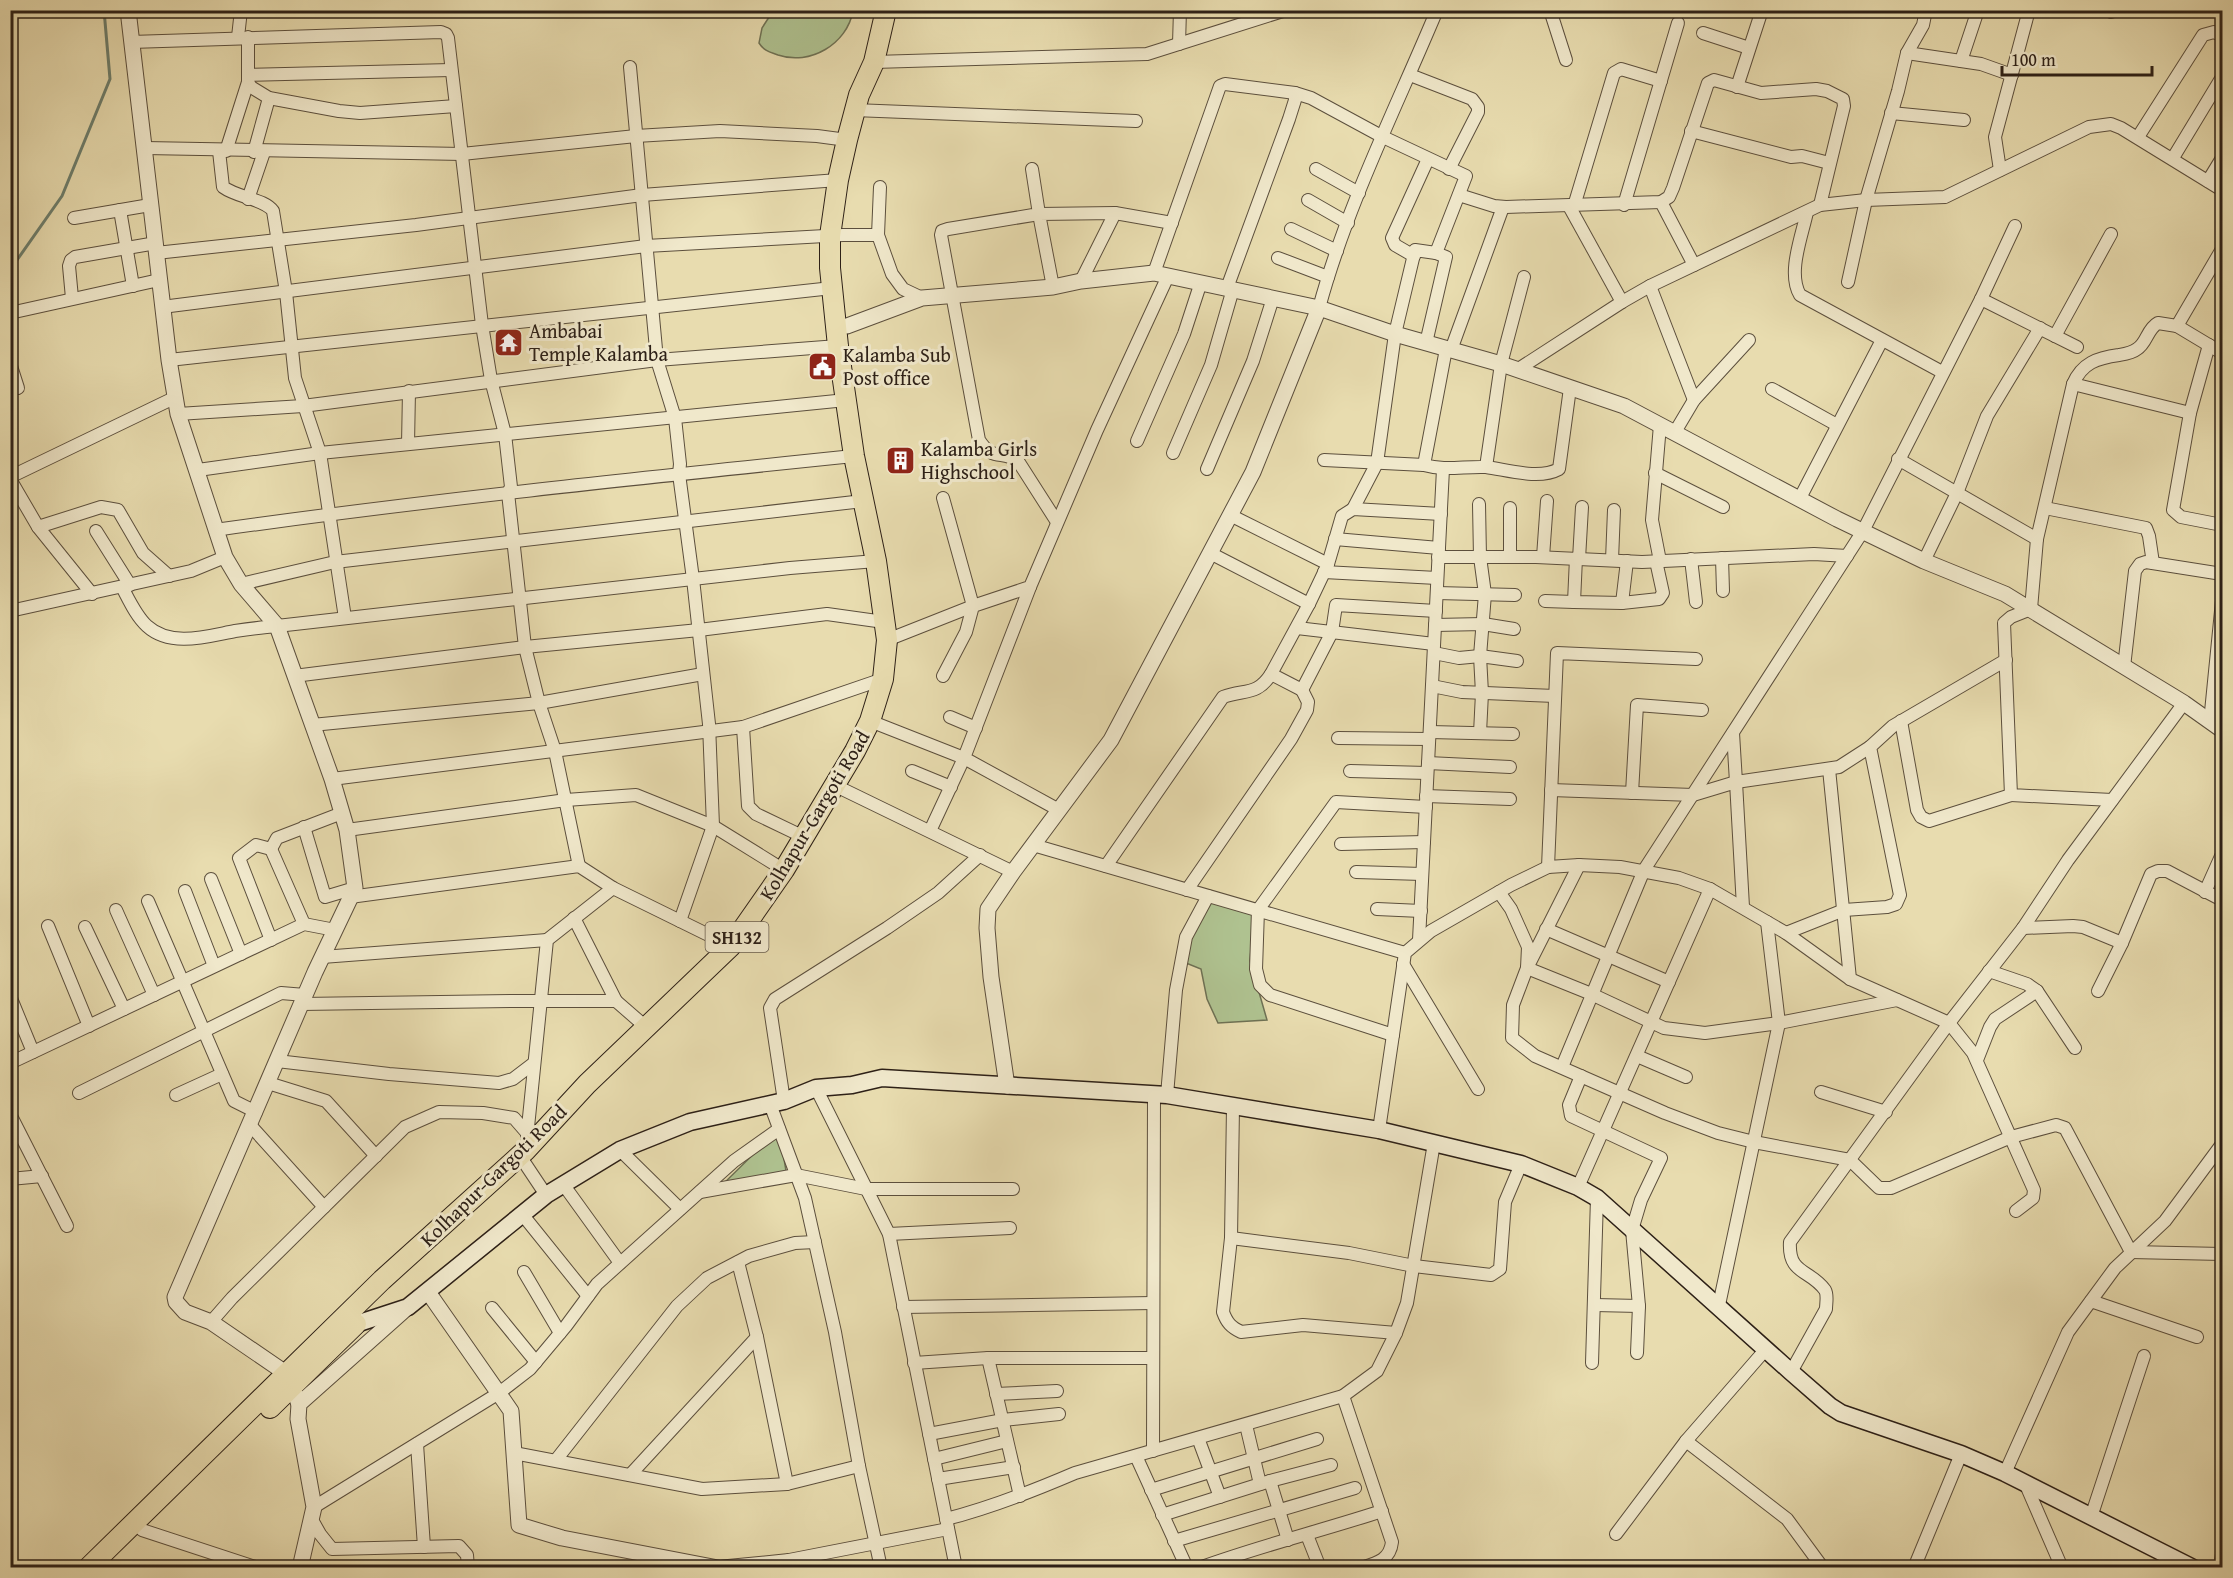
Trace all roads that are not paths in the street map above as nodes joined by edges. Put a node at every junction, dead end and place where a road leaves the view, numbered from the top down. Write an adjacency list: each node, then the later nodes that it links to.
1 (128, 10): 16 (street)
2 (240, 10): 15 (street)
3 (886, 10): 22 (main road)
4 (1180, 10): 17 (street)
5 (1286, 10): 17 (street)
6 (1437, 10): 25 (street)
7 (1550, 10): 20 (street)
8 (1762, 10): 18 (street)
9 (1926, 10): 19 (street)
10 (1978, 10): 21 (street)
11 (2029, 10): 26 (street)
12 (1678, 23): 29 (street)
13 (1703, 33): 18 (street)
14 (2223, 36): 41 (street)
15 (243, 37): 16 (street); 24 (street); 28 (street)
16 (131, 42): 43 (street)
17 (1179, 44): 22 (street)
18 (1749, 48): 30 (street)
19 (1906, 53): 21 (street); 35 (street)
20 (1566, 60)
21 (1960, 61): 26 (street)
22 (874, 62): 34 (main road)
23 (630, 67): 39 (street)
24 (451, 69): 28 (street); 33 (street)
25 (1410, 75): 40 (street); 53 (street)
26 (2012, 75): 54 (street)
27 (2223, 77): 47 (street)
28 (248, 78): 32 (street); 44 (street)
29 (1661, 81): 67 (street); 69 (street)
30 (1737, 87): 38 (street); 50 (street)
31 (1295, 93): 40 (street); 77 (street); 107 (street)
32 (269, 98): 33 (street); 45 (street)
33 (456, 106): 46 (street)
34 (861, 111): 37 (street); 42 (main road, Kolhapur-Gargoti Road); 82 (main road)
35 (1891, 113): 36 (street); 64 (street)
36 (1965, 120)
37 (1136, 121)
38 (1691, 131): 50 (street); 65 (street)
39 (636, 136): 42 (street); 46 (street); 60 (street)
40 (1383, 137): 49 (street); 59 (street)
41 (2138, 137): 47 (street); 54 (street)
42 (847, 140): 55 (main road, Kolhapur-Gargoti Road)
43 (145, 148): 44 (street); 66 (street)
44 (223, 151): 45 (street); 62 (street)
45 (259, 152): 46 (street); 62 (street)
46 (462, 154): 75 (street)
47 (2173, 158): 56 (street)
48 (2223, 158): 56 (street)
49 (1428, 159): 53 (street); 91 (street)
50 (1829, 163): 68 (street)
51 (1032, 169): 74 (street)
52 (1316, 169): 59 (street)
53 (1449, 169): 61 (street)
54 (2000, 170): 64 (street)
55 (838, 180): 60 (street); 82 (main road, Kolhapur-Gargoti Road)
56 (2208, 181): 58 (street)
57 (880, 187): 83 (street)
58 (2223, 190)
59 (1359, 194): 78 (street)
60 (642, 195): 75 (street); 85 (street)
61 (1459, 195): 70 (street); 90 (street)
62 (248, 199): 84 (street)
63 (1308, 200): 78 (street)
64 (1866, 200): 68 (street); 102 (street)
65 (1661, 202): 67 (street); 93 (street)
66 (150, 205): 71 (street); 87 (street)
67 (1624, 205): 69 (street)
68 (1820, 205): 72 (street)
69 (1572, 206): 70 (street); 114 (street)
70 (1503, 207): 132 (street)
71 (120, 210): 76 (street); 86 (street)
72 (1807, 212): 93 (street); 126 (street)
73 (1115, 213): 74 (street); 77 (street); 100 (street)
74 (1040, 214): 105 (street); 109 (street)
75 (468, 217): 84 (street); 94 (street)
76 (74, 218)
77 (1172, 223): 96 (street)
78 (1348, 223): 89 (street)
79 (2015, 226): 113 (street)
80 (1291, 229): 89 (street)
81 (2111, 234): 124 (street)
82 (837, 235): 83 (street); 85 (street); 106 (main road, Kolhapur-Gargoti Road); 120 (main road)
83 (878, 235): 111 (street)
84 (278, 240): 87 (street); 108 (street)
85 (646, 246): 94 (street); 116 (street)
86 (127, 248): 87 (street); 103 (street); 110 (street)
87 (156, 248): 99 (street)
88 (2223, 249): 95 (street)
89 (1337, 251): 97 (street)
90 (1436, 252): 91 (street); 127 (street)
91 (1414, 256): 123 (street)
92 (1278, 258): 97 (street)
93 (1694, 266): 104 (street)
94 (475, 267): 108 (street); 119 (street)
95 (2217, 273): 121 (street)
96 (1161, 274): 100 (street); 101 (street); 189 (street)
97 (1328, 277): 117 (street)
98 (1524, 277): 137 (street)
99 (159, 280): 103 (street); 115 (street)
100 (1081, 281): 105 (street)
101 (1201, 282): 107 (street); 157 (street)
102 (1848, 282)
103 (133, 286): 110 (street)
104 (1650, 286): 114 (street); 148 (street)
105 (1053, 287): 109 (street)
106 (832, 288): 116 (street); 130 (main road, Kolhapur-Gargoti Road)
107 (1230, 289): 112 (street); 160 (street)
108 (286, 292): 115 (street); 129 (street)
109 (951, 294): 111 (street); 189 (street)
110 (72, 298): 118 (street)
111 (922, 298): 120 (street)
112 (1273, 298): 117 (street); 167 (street)
113 (1981, 299): 122 (street); 139 (street)
114 (1622, 302): 138 (street)
115 (162, 307): 134 (street)
116 (652, 307): 119 (street); 135 (street)
117 (1319, 308): 123 (street); 188 (street)
118 (10, 313)
119 (482, 325): 129 (street); 140 (street)
120 (847, 326): 248 (main road)
121 (2177, 327): 128 (street); 141 (street)
122 (2040, 328): 124 (street); 173 (street)
123 (1395, 334): 127 (street); 164 (street)
124 (2055, 336): 131 (street)
125 (1749, 340): 148 (street)
126 (1882, 340): 139 (street); 153 (street)
127 (1426, 342): 132 (street)
128 (2209, 345): 133 (street); 150 (street)
129 (291, 346): 134 (street); 149 (street)
130 (838, 346): 135 (street); 147 (main road, Kolhapur-Gargoti Road)
131 (2077, 346)
132 (1449, 349): 137 (street); 165 (street)
133 (2223, 353)
134 (169, 360): 146 (street)
135 (657, 360): 140 (street); 152 (street)
136 (10, 363): 142 (street)
137 (1501, 364): 138 (street); 166 (street)
138 (1517, 370): 143 (street)
139 (1942, 372): 162 (street)
140 (491, 380): 145 (street); 156 (street)
141 (2073, 384): 150 (street); 183 (street)
142 (18, 388)
143 (1570, 388): 154 (street); 166 (street)
144 (1772, 389): 153 (street)
145 (409, 391): 149 (street); 158 (street)
146 (176, 397): 151 (street); 172 (street)
147 (846, 400): 152 (street); 161 (main road, Kolhapur-Gargoti Road)
148 (1694, 400): 155 (street)
149 (303, 406): 151 (street); 159 (street)
150 (2190, 412): 191 (street)
151 (178, 414): 169 (street)
152 (675, 418): 156 (street); 171 (street)
153 (1837, 424): 176 (street)
154 (1659, 425): 155 (street); 170 (street)
155 (1675, 432): 176 (street)
156 (505, 434): 158 (street); 174 (street)
157 (1137, 441)
158 (408, 444): 159 (street)
159 (320, 453): 169 (street); 186 (street)
160 (1173, 453)
161 (854, 456): 171 (street); 177 (main road, Kolhapur-Gargoti Road)
162 (1898, 459): 173 (street); 195 (street)
163 (1324, 460): 164 (street)
164 (1377, 463): 165 (street); 184 (street)
165 (1424, 465): 168 (street)
166 (1486, 467): 168 (street)
167 (1208, 469)
168 (1443, 469): 187 (street)
169 (198, 470): 193 (street)
170 (1655, 473): 181 (street); 212 (street)
171 (679, 474): 174 (street); 190 (street)
172 (10, 478): 192 (street)
173 (1957, 493): 197 (street); 213 (street)
174 (508, 494): 186 (street); 198 (street)
175 (943, 498): 236 (street)
176 (1800, 498): 195 (street)
177 (863, 501): 190 (street); 210 (main road, Kolhapur-Gargoti Road)
178 (1547, 501): 205 (street)
179 (1479, 504): 203 (street)
180 (1582, 507): 206 (street)
181 (1723, 507)
182 (1510, 508): 204 (street)
183 (2044, 508): 197 (street); 215 (street)
184 (1353, 509): 187 (street); 196 (street)
185 (1614, 510): 209 (street)
186 (329, 514): 193 (street); 214 (street)
187 (1441, 514): 200 (street)
188 (1230, 515): 199 (street); 216 (street)
189 (1057, 522): 223 (street)
190 (686, 523): 198 (street); 220 (street)
191 (2223, 525)
192 (38, 527): 218 (street); 226 (street)
193 (215, 530): 202 (street)
194 (96, 531): 222 (street)
195 (1863, 531): 201 (street); 213 (street)
196 (1335, 539): 200 (street); 216 (street)
197 (2037, 539): 237 (street)
198 (514, 541): 214 (street); 229 (street)
199 (1210, 553): 235 (street); 301 (street)
200 (1439, 553): 203 (street); 219 (street)
201 (1847, 556): 207 (street); 277 (street)
202 (225, 557): 218 (street); 221 (street)
203 (1480, 557): 204 (street); 227 (street)
204 (1510, 557): 205 (street)
205 (1543, 557): 206 (street)
206 (1577, 558): 209 (street); 232 (street)
207 (1722, 558): 208 (street); 224 (street)
208 (1691, 559): 212 (street); 233 (street)
209 (1612, 560): 211 (street)
210 (876, 561): 220 (street); 248 (main road, Kolhapur-Gargoti Road)
211 (1627, 561): 212 (street); 234 (street)
212 (1658, 561): 234 (street)
213 (1924, 561): 237 (street)
214 (335, 562): 221 (street); 240 (street)
215 (2152, 563): 217 (street); 255 (street)
216 (1326, 568): 219 (street); 235 (street)
217 (2223, 574)
218 (169, 576): 222 (street)
219 (1437, 578): 225 (street)
220 (693, 579): 229 (street); 246 (street)
221 (240, 584): 243 (street)
222 (126, 586): 226 (street); 243 (street)
223 (1030, 587): 236 (street); 274 (street)
224 (1723, 591)
225 (1437, 593): 227 (street); 239 (street)
226 (93, 594): 238 (street)
227 (1485, 594): 228 (street); 241 (street)
228 (1515, 595)
229 (520, 598): 240 (street); 249 (street)
230 (1545, 601): 232 (street)
231 (2223, 601): 272 (street)
232 (1574, 602): 234 (street)
233 (1695, 602)
234 (1622, 603)
235 (1309, 604): 244 (street)
236 (973, 606): 248 (street); 259 (street)
237 (2031, 609): 253 (street); 255 (street)
238 (10, 611)
239 (1436, 611): 242 (street); 247 (street)
240 (345, 618): 243 (street)
241 (1483, 624): 242 (street); 245 (street); 251 (street)
242 (1435, 625): 250 (street)
243 (277, 626): 258 (street)
244 (1297, 628): 247 (street); 257 (street)
245 (1514, 629)
246 (699, 630): 248 (street); 249 (street); 256 (street)
247 (1332, 632): 250 (street); 262 (street)
248 (889, 633): 260 (main road, Kolhapur-Gargoti Road); 270 (main road)
249 (525, 647): 258 (street); 265 (street)
250 (1434, 649): 251 (street); 261 (street)
251 (1480, 656): 254 (street); 263 (street)
252 (1696, 659): 264 (street)
253 (2006, 660): 269 (street); 296 (street)
254 (1517, 661)
255 (2124, 667): 266 (street)
256 (703, 674): 265 (street); 275 (street)
257 (1271, 674): 262 (street); 316 (street)
258 (294, 676): 271 (street)
259 (943, 676)
260 (883, 680): 270 (main road, Kolhapur-Gargoti Road); 273 (street)
261 (1432, 686): 263 (street); 279 (street)
262 (1302, 690): 326 (street)
263 (1482, 693): 264 (street); 276 (street)
264 (1555, 696): 293 (street)
265 (539, 703): 271 (street); 282 (street)
266 (2184, 703): 272 (street); 299 (street)
267 (1702, 710): 294 (street)
268 (950, 717): 274 (street)
269 (1901, 721): 281 (street); 296 (street)
270 (875, 723): 283 (street); 292 (main road)
271 (312, 725): 289 (street)
272 (2216, 726)
273 (743, 728): 275 (street); 307 (street)
274 (976, 728): 283 (street)
275 (709, 732): 282 (street); 303 (street)
276 (1480, 733): 278 (street); 279 (street)
277 (1733, 733): 290 (street); 295 (street)
278 (1513, 734)
279 (1429, 735): 280 (street); 285 (street)
280 (1338, 738)
281 (1870, 747): 286 (street); 339 (street)
282 (555, 751): 289 (street); 298 (street)
283 (964, 758): 291 (street); 301 (street)
284 (1510, 766): 285 (street)
285 (1428, 768): 288 (street); 300 (street)
286 (1828, 768): 290 (street); 339 (street)
287 (912, 771): 291 (street)
288 (1350, 771)
289 (332, 779): 302 (street)
290 (1736, 782): 295 (street); 334 (street)
291 (951, 787): 306 (street)
292 (840, 788): 306 (street); 307 (main road, Kolhapur-Gargoti Road / SH132); 415 (main road)
293 (1551, 790): 294 (street); 317 (street)
294 (1632, 793): 295 (street)
295 (1693, 795): 319 (street)
296 (2011, 795): 299 (street)
297 (1510, 799): 300 (street)
298 (566, 800): 303 (street); 305 (street); 315 (street)
299 (2112, 800): 346 (street)
300 (1426, 801): 308 (street); 337 (street)
301 (1059, 810): 310 (street)
302 (342, 813): 304 (street); 305 (street)
303 (713, 826): 318 (street); 341 (street)
304 (304, 827): 311 (street); 328 (street)
305 (347, 830): 328 (street)
306 (930, 831): 313 (street)
307 (804, 837): 318 (main road, Kolhapur-Gargoti Road / SH132)
308 (1424, 842): 309 (street); 322 (street)
309 (1341, 844)
310 (1033, 845): 316 (street); 320 (street)
311 (271, 849): 343 (street); 350 (street)
312 (2223, 854): 330 (street)
313 (980, 855): 320 (street); 402 (street)
314 (1579, 865): 317 (street); 319 (street); 347 (street)
315 (579, 866): 324 (street); 328 (street)
316 (1106, 866): 326 (street)
317 (1548, 867): 329 (street)
318 (784, 870): 354 (main road, Kolhapur-Gargoti Road / SH132)
319 (1644, 870): 325 (street); 356 (street)
320 (1013, 872): 394 (street)
321 (1356, 872): 322 (street)
322 (1422, 874): 338 (street)
323 (211, 879): 355 (street)
324 (613, 888): 340 (street); 341 (street)
325 (1710, 889): 334 (street); 364 (street)
326 (1187, 890): 331 (street)
327 (185, 891): 359 (street)
328 (352, 892): 348 (street)
329 (1499, 892): 352 (street); 360 (street)
330 (2205, 892): 332 (street); 353 (street)
331 (1208, 896): 337 (street); 401 (street)
332 (2223, 900)
333 (148, 901): 363 (street)
334 (1743, 908): 342 (street)
335 (1377, 909): 338 (street)
336 (116, 910): 368 (street)
337 (1258, 910): 358 (street); 381 (street)
338 (1421, 910): 352 (street)
339 (1844, 910): 349 (street); 362 (street)
340 (574, 918): 351 (street); 372 (street)
341 (680, 921): 354 (street)
342 (1767, 922): 349 (street); 376 (street)
343 (304, 924): 348 (street); 350 (street)
344 (48, 926): 378 (street)
345 (85, 927): 374 (street)
346 (2023, 928): 353 (street); 361 (street)
347 (1546, 929): 356 (street); 360 (street)
348 (335, 930): 357 (street)
349 (1786, 933): 362 (street)
350 (271, 940): 355 (street)
351 (547, 940): 357 (street); 373 (street)
352 (1419, 940): 358 (street)
353 (2122, 943): 366 (street)
354 (731, 946): 379 (main road, Kolhapur-Gargoti Road / SH132)
355 (241, 954): 359 (street)
356 (1608, 956): 364 (street); 367 (street)
357 (322, 957): 370 (street)
358 (1404, 959): 381 (street); 396 (street)
359 (214, 966): 363 (street)
360 (1527, 968): 367 (street); 389 (street)
361 (1989, 971): 365 (street); 377 (street)
362 (1850, 979): 371 (street)
363 (182, 982): 368 (street); 380 (street)
364 (1669, 982): 375 (street)
365 (2037, 991): 382 (street); 385 (street)
366 (2098, 991)
367 (1592, 994): 375 (street); 389 (street)
368 (154, 995): 374 (street)
369 (10, 996): 383 (street)
370 (303, 1000): 373 (street); 380 (street); 386 (street)
371 (1897, 1000): 376 (street); 377 (street)
372 (616, 1001): 373 (street); 379 (street)
373 (541, 1002): 388 (street)
374 (124, 1009): 378 (street)
375 (1651, 1023): 376 (street); 384 (street)
376 (1779, 1023): 411 (street)
377 (1949, 1023): 385 (street); 404 (street)
378 (89, 1026): 383 (street)
379 (647, 1028): 415 (main road, Kolhapur-Gargoti Road / SH132)
380 (203, 1030): 390 (street); 398 (street)
381 (1393, 1035): 408 (street)
382 (2075, 1048)
383 (33, 1052): 387 (street)
384 (1636, 1056): 392 (street); 399 (street)
385 (1977, 1060): 410 (street)
386 (278, 1061): 388 (street); 393 (street)
387 (10, 1063)
388 (534, 1063): 415 (street)
389 (1562, 1067): 391 (street)
390 (222, 1074): 400 (street); 406 (street)
391 (1581, 1076): 399 (street); 409 (street)
392 (1686, 1077)
393 (268, 1083): 406 (street); 416 (street)
394 (1007, 1086): 395 (main road); 401 (main road)
395 (816, 1088): 402 (main road); 424 (street)
396 (1478, 1089)
397 (1821, 1092): 404 (street)
398 (79, 1093)
399 (1620, 1093): 409 (street); 411 (street)
400 (176, 1095)
401 (1160, 1095): 403 (main road); 448 (street)
402 (777, 1102): 407 (street); 414 (main road)
403 (1233, 1107): 408 (main road); 437 (street)
404 (1886, 1112): 417 (street)
405 (10, 1114): 420 (street)
406 (253, 1119): 429 (street); 455 (street)
407 (779, 1129): 419 (street); 426 (street)
408 (1379, 1130): 412 (main road)
409 (1604, 1131): 423 (street); 435 (street)
410 (2011, 1137): 417 (street); 431 (street); 439 (street)
411 (1754, 1142): 417 (street); 450 (street)
412 (1434, 1143): 418 (main road); 443 (street)
413 (2223, 1144): 439 (street)
414 (620, 1150): 422 (main road); 430 (street)
415 (523, 1151): 416 (street); 427 (street); 456 (main road); 470 (main road, Kolhapur-Gargoti Road / SH132)
416 (376, 1156): 429 (street)
417 (1850, 1160): 469 (street)
418 (1521, 1164): 423 (main road); 443 (street)
419 (796, 1175): 424 (street); 426 (street); 438 (street)
420 (42, 1176): 421 (street); 433 (street)
421 (10, 1179)
422 (563, 1184): 427 (main road); 442 (street)
423 (1578, 1187): 428 (main road)
424 (866, 1189): 425 (street); 436 (street)
425 (1012, 1189)
426 (699, 1192): 430 (street)
427 (546, 1195): 432 (main road)
428 (1597, 1198): 435 (main road); 449 (street)
429 (324, 1207): 455 (street)
430 (680, 1209): 442 (street)
431 (2016, 1211)
432 (522, 1214): 445 (main road); 446 (street)
433 (67, 1226)
434 (1010, 1228): 436 (street)
435 (1632, 1230): 450 (main road); 451 (street)
436 (889, 1234): 453 (street)
437 (1231, 1238): 443 (street); 458 (street)
438 (815, 1242): 441 (street); 492 (street)
439 (2131, 1252): 440 (street); 447 (street)
440 (2223, 1254)
441 (738, 1262): 459 (street); 490 (street)
442 (620, 1263): 446 (street)
443 (1414, 1266): 458 (street)
444 (524, 1272): 457 (street)
445 (428, 1292): 452 (main road); 472 (street)
446 (588, 1296): 457 (street)
447 (2091, 1301): 460 (street); 495 (street)
448 (1153, 1303): 453 (street); 465 (street)
449 (1595, 1305): 451 (street); 468 (street)
450 (1719, 1305): 461 (main road)
451 (1639, 1306): 462 (street)
452 (408, 1307): 456 (main road); 470 (street)
453 (903, 1307): 467 (street)
454 (492, 1308): 466 (street)
455 (212, 1322): 470 (street)
456 (357, 1324): 470 (main road)
457 (560, 1333): 466 (street)
458 (1396, 1334): 474 (street)
459 (757, 1337): 496 (street); 499 (street)
460 (2197, 1337)
461 (1766, 1350): 469 (main road); 482 (street)
462 (1637, 1353)
463 (2144, 1356): 509 (street)
464 (988, 1358): 465 (street); 467 (street); 473 (street)
465 (1153, 1358): 484 (street)
466 (536, 1362): 472 (street)
467 (914, 1363): 478 (street)
468 (1592, 1363)
469 (1791, 1372): 486 (main road)
470 (293, 1389): 507 (street); 511 (main road); 522 (main road, Kolhapur-Gargoti Road / SH132)
471 (1056, 1391): 473 (street)
472 (499, 1393): 483 (street); 485 (street)
473 (996, 1394): 476 (street)
474 (1342, 1396): 477 (street); 506 (street)
475 (1059, 1414): 476 (street)
476 (1003, 1420): 478 (street); 481 (street)
477 (1246, 1425): 479 (street); 489 (street)
478 (929, 1434): 488 (street)
479 (1198, 1438): 484 (street); 494 (street)
480 (1317, 1439): 489 (street)
481 (1007, 1441): 488 (street); 493 (street)
482 (1686, 1441): 512 (street); 533 (street)
483 (417, 1444): 507 (street); 517 (street)
484 (1153, 1452): 487 (street)
485 (514, 1453): 490 (street); 520 (street)
486 (1961, 1454): 495 (main road); 534 (street)
487 (1136, 1456): 502 (street); 503 (street)
488 (934, 1459): 497 (street)
489 (1254, 1459): 494 (street); 498 (street)
490 (556, 1460): 496 (street)
491 (1331, 1465): 498 (street)
492 (860, 1466): 499 (street); 516 (street)
493 (1014, 1467): 497 (street); 503 (street)
494 (1210, 1472): 502 (street); 504 (street)
495 (2006, 1473): 500 (main road)
496 (630, 1475): 499 (street)
497 (938, 1479): 510 (street)
498 (1265, 1482): 504 (street); 505 (street)
499 (787, 1484)
500 (2026, 1485): 509 (main road); 535 (street)
501 (1355, 1488): 505 (street)
502 (1151, 1490): 508 (street)
503 (1020, 1496): 510 (street)
504 (1220, 1497): 508 (street)
505 (1279, 1510): 514 (street); 515 (street)
506 (1382, 1511): 513 (street); 532 (street)
507 (313, 1513): 517 (street); 525 (street)
508 (1162, 1515): 515 (street)
509 (2091, 1517): 521 (main road)
510 (947, 1524): 516 (street); 528 (street)
511 (142, 1530): 523 (main road); 524 (street)
512 (1616, 1534)
513 (1307, 1535): 514 (street); 531 (street)
514 (1288, 1540): 530 (street)
515 (1174, 1541): 529 (street)
516 (875, 1543): 519 (street); 527 (street)
517 (424, 1547): 526 (street)
518 (2223, 1554): 536 (street)
519 (790, 1564): 520 (street)
520 (718, 1567)
521 (2192, 1567)
522 (88, 1568)
523 (102, 1568)
524 (258, 1568)
525 (300, 1568)
526 (468, 1568)
527 (881, 1568)
528 (956, 1568)
529 (1187, 1568)
530 (1199, 1568)
531 (1320, 1568)
532 (1361, 1568)
533 (1823, 1568)
534 (1914, 1568)
535 (2062, 1568)
536 (2220, 1568)

